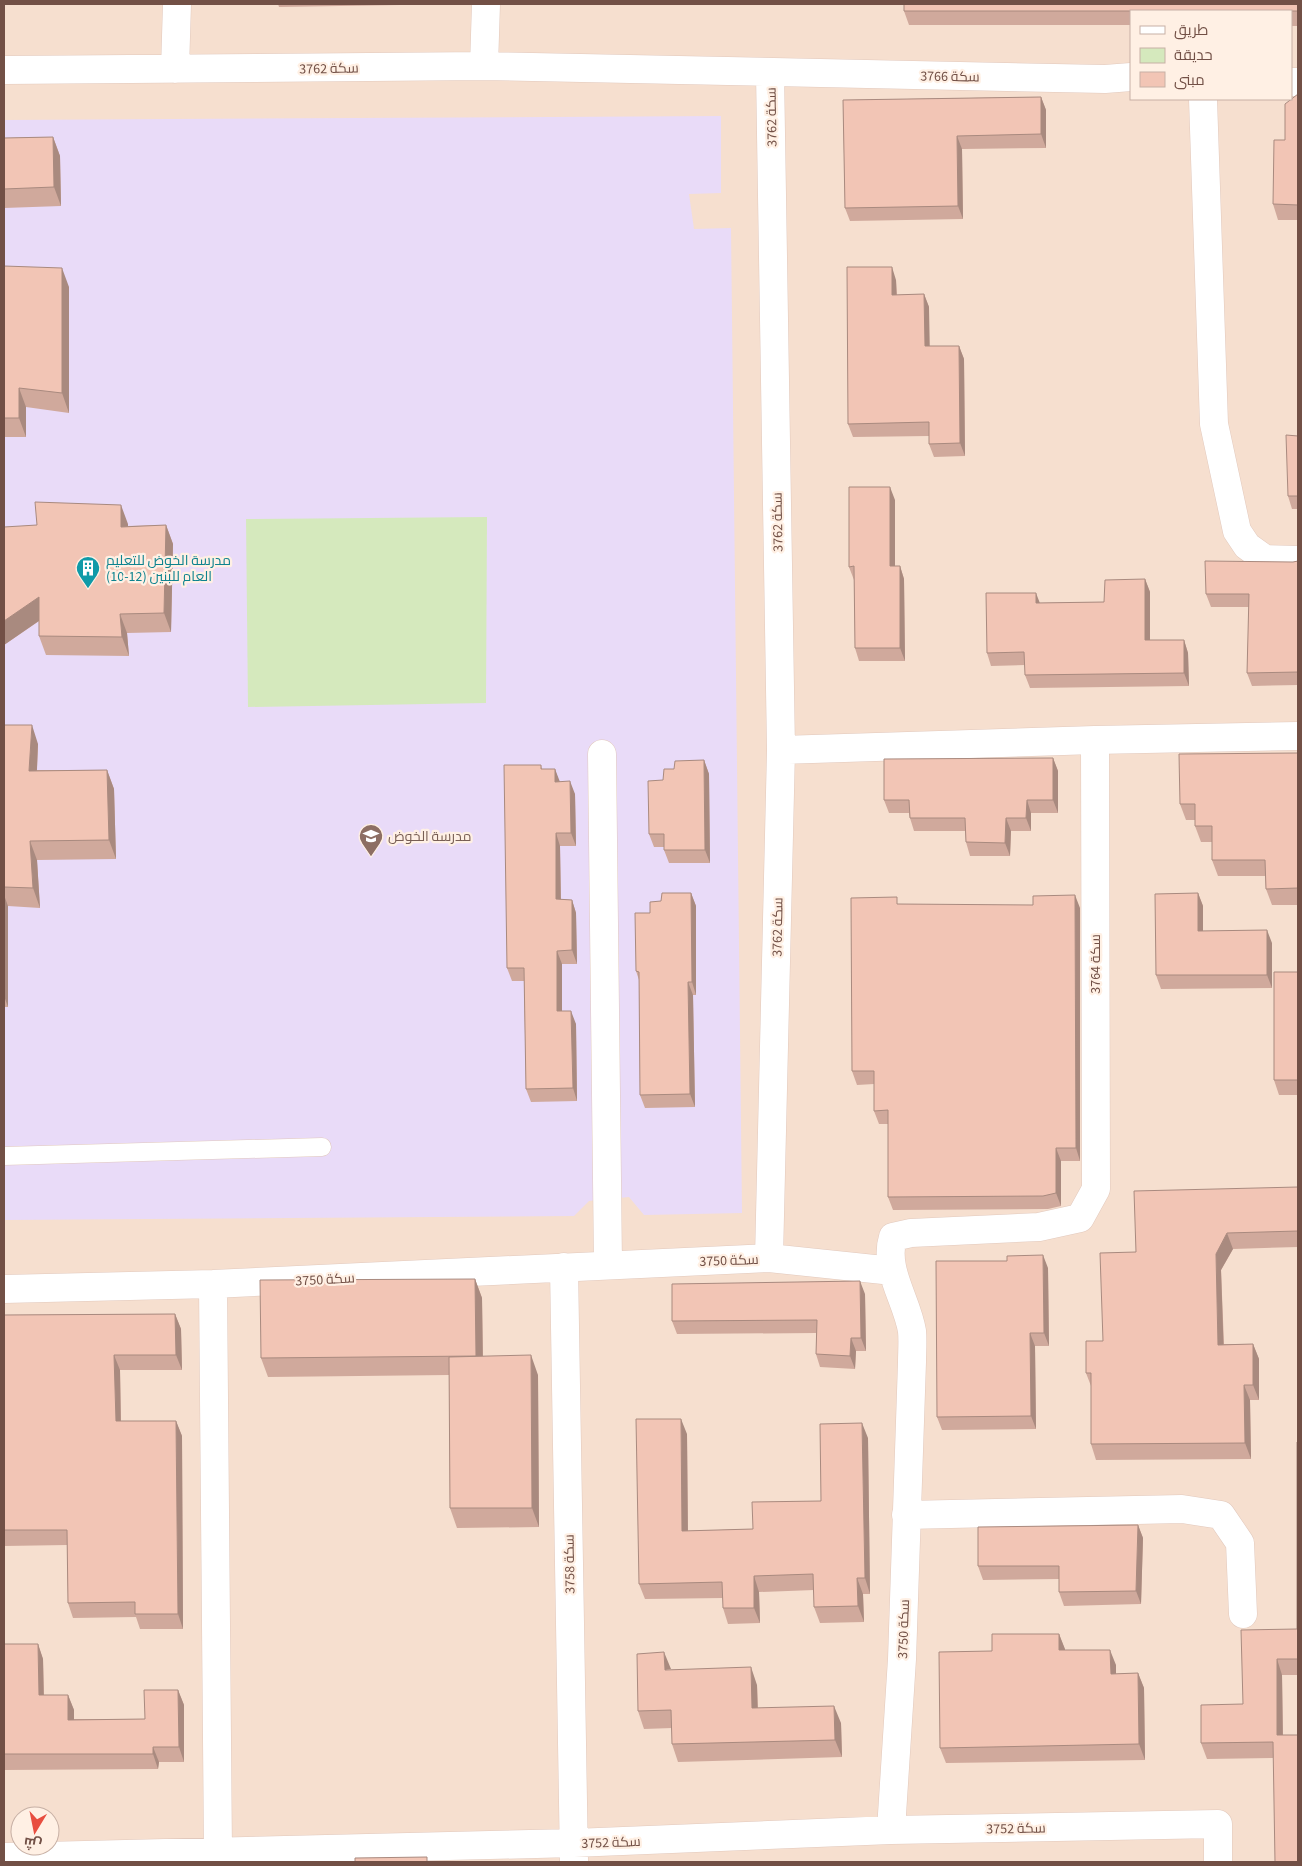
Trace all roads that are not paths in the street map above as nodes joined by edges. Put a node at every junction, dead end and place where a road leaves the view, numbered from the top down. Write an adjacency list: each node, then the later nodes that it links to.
1 (177, 4): 4 (street)
2 (486, 4): 3 (street)
3 (484, 66): 4 (street, سكة 3762); 6 (street, سكة 3762)
4 (174, 69): 5 (street, سكة 3762)
5 (4, 70)
6 (770, 72): 7 (street, سكة 3766); 12 (street, سكة 3762)
7 (1130, 77)
8 (1203, 100): 9 (street)
9 (1298, 560)
10 (1298, 736): 11 (street)
11 (1095, 740): 12 (street); 19 (street, سكة 3764)
12 (781, 750): 16 (street, سكة 3762)
13 (602, 754): 17 (street)
14 (322, 1147): 15 (lane)
15 (4, 1156)
16 (769, 1258): 17 (street, سكة 3750); 19 (street, سكة 3750)
17 (608, 1264): 18 (street, سكة 3750)
18 (564, 1267): 20 (street, سكة 3750); 26 (street, سكة 3758)
19 (893, 1271): 22 (street, سكة 3750)
20 (212, 1284): 21 (street, سكة 3750); 25 (street)
21 (4, 1288)
22 (906, 1516): 23 (street); 24 (street, سكة 3750)
23 (1243, 1614)
24 (891, 1830): 26 (street, سكة 3752); 28 (street, سكة 3752)
25 (218, 1852): 26 (street, سكة 3752); 27 (street, سكة 3752)
26 (574, 1853)
27 (4, 1857)
28 (1218, 1862)

